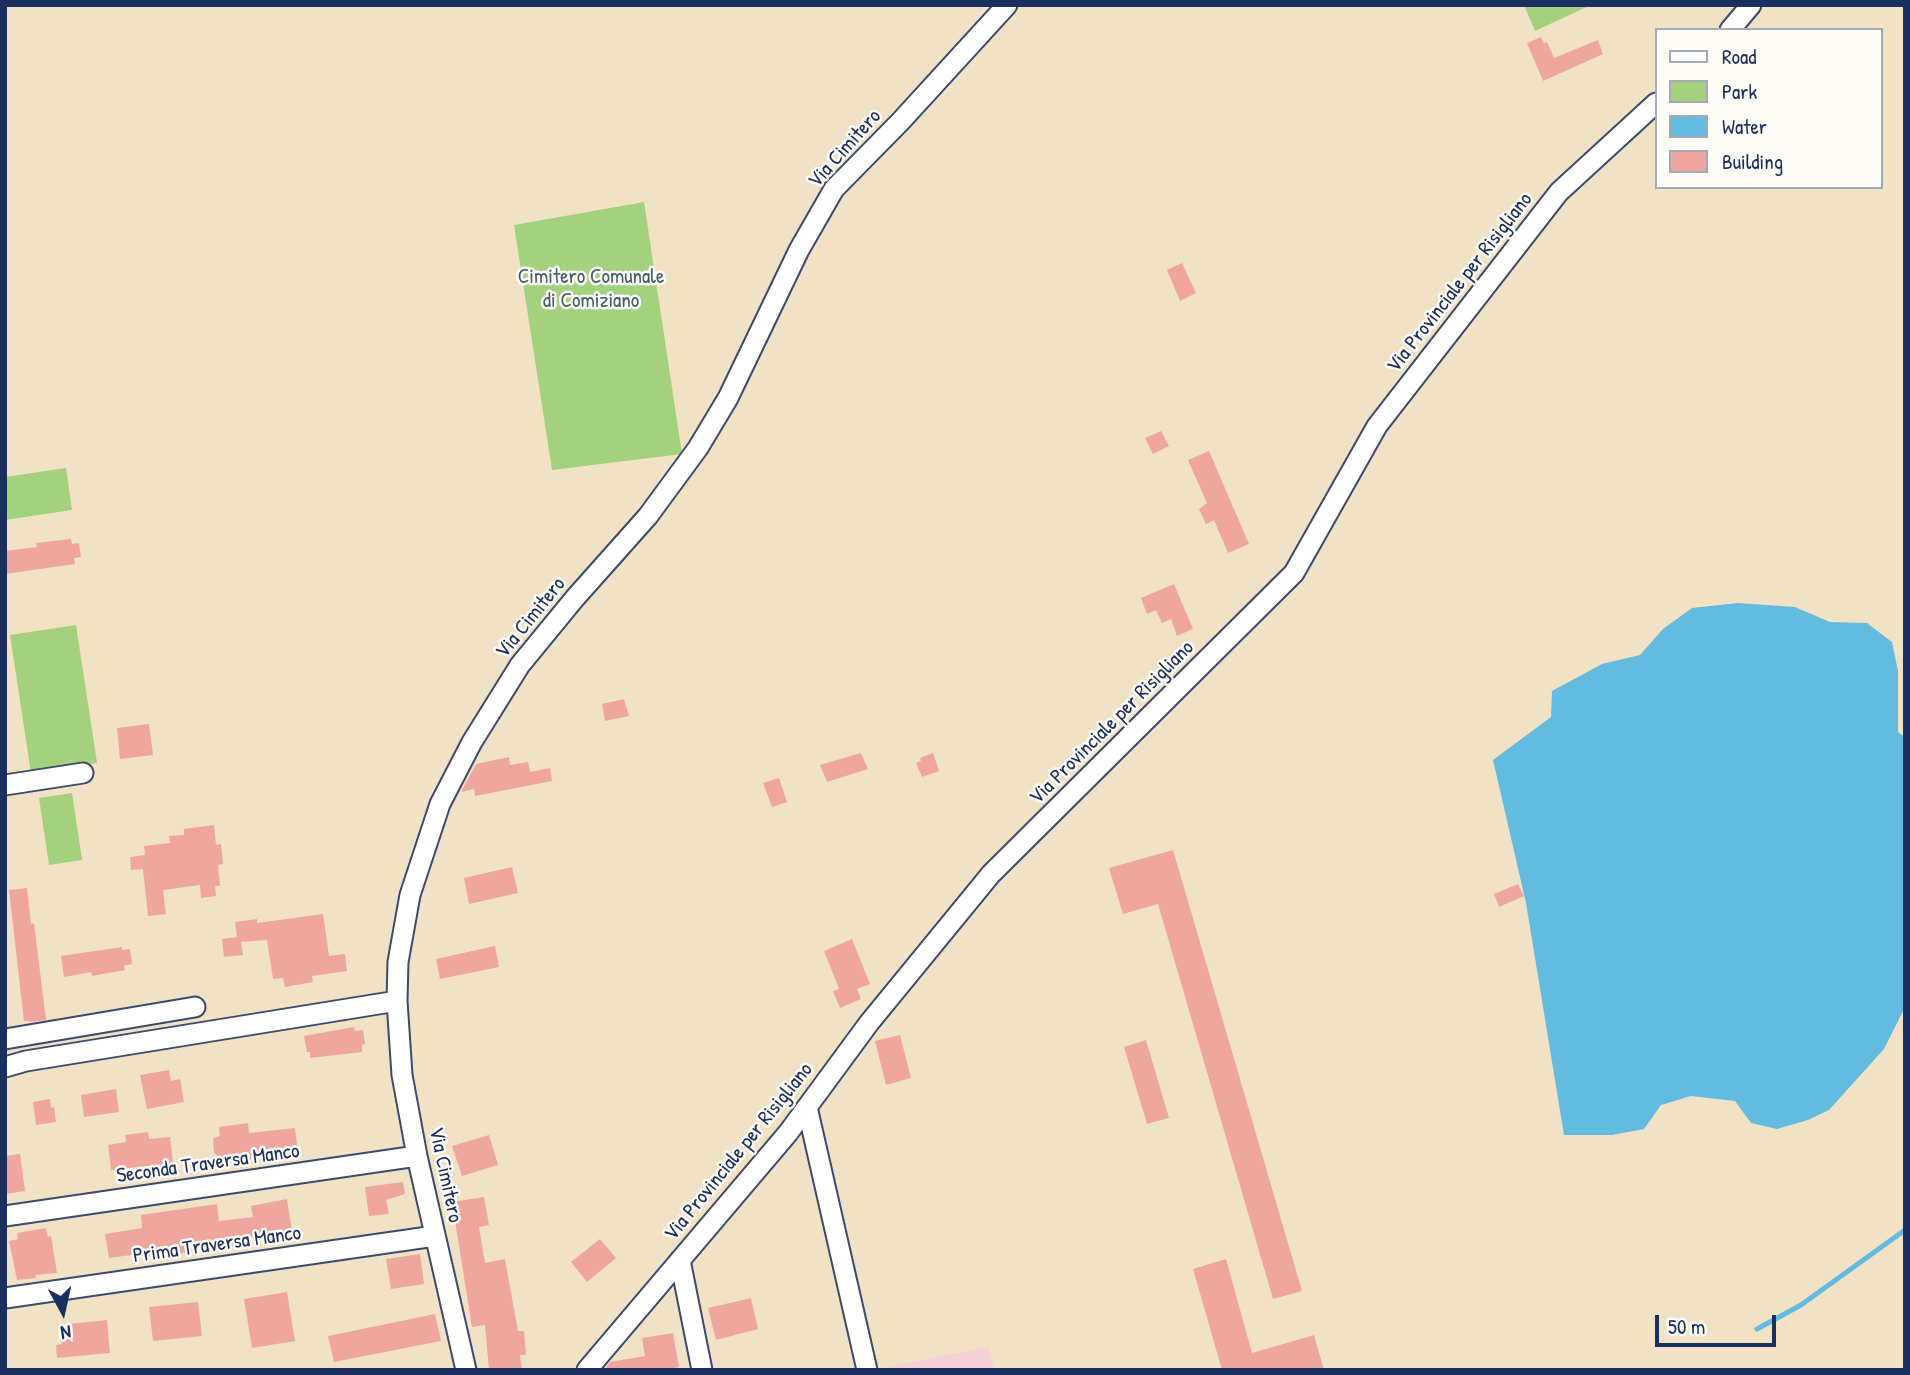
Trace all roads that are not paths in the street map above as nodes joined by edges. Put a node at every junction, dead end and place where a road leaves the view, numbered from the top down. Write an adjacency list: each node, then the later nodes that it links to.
1 (1007, 5): 7 (street, Via Cimitero)
2 (1751, 5): 3 (street)
3 (1732, 28)
4 (1654, 105): 11 (street, Via Provinciale per Risigliano)
5 (83, 773): 6 (street)
6 (5, 785)
7 (397, 1001): 10 (street); 12 (street, Via Cimitero)
8 (195, 1007): 9 (street)
9 (5, 1039)
10 (5, 1067)
11 (807, 1107): 15 (street, Via Provinciale per Risigliano); 22 (street)
12 (417, 1156): 13 (street, Seconda Traversa Manco); 14 (street, Via Cimitero)
13 (5, 1216)
14 (435, 1236): 16 (street, Prima Traversa Manco); 18 (street, Via Cimitero)
15 (681, 1260): 17 (street, Via Provinciale per Risigliano); 21 (street)
16 (5, 1298)
17 (607, 1347): 19 (street, Via Provinciale per Risigliano); 20 (street)
18 (466, 1370)
19 (587, 1370)
20 (611, 1370)
21 (702, 1370)
22 (867, 1370)

